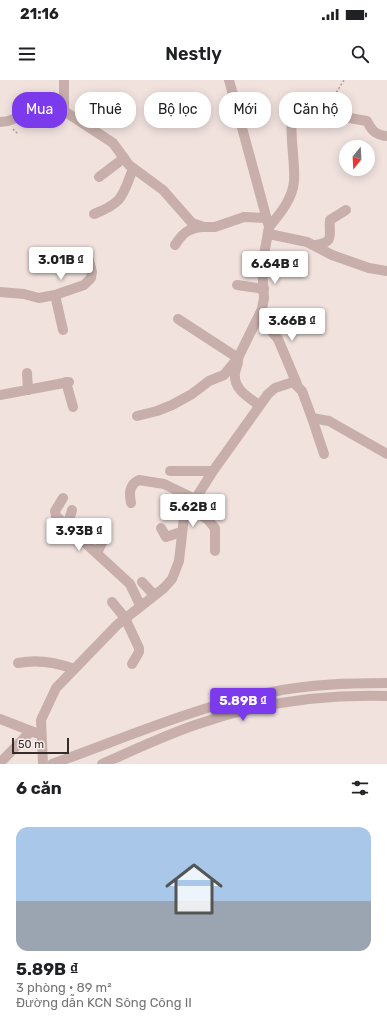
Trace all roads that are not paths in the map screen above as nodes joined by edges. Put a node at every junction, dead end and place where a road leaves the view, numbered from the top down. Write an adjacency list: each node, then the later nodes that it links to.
1 (64, 80): 3 (street)
2 (230, 80): 13 (street)
3 (64, 92)
4 (67, 112): 8 (street)
5 (12, 119): 6 (street)
6 (0, 122)
7 (385, 136): 13 (street)
8 (124, 158): 9 (street); 10 (street)
9 (133, 169): 12 (street); 14 (street)
10 (100, 177)
11 (346, 210): 16 (street)
12 (94, 214)
13 (268, 226): 14 (street); 16 (street); 20 (street)
14 (204, 227): 15 (street)
15 (175, 245)
16 (316, 245): 18 (street)
17 (88, 256): 22 (street)
18 (387, 271)
19 (237, 285): 20 (street)
20 (264, 289): 23 (street)
21 (0, 292): 22 (street)
22 (55, 295): 25 (street)
23 (260, 317): 26 (street); 28 (street)
24 (178, 319): 26 (street)
25 (63, 330)
26 (238, 358): 31 (street); 33 (street)
27 (27, 373): 29 (street)
28 (297, 384): 31 (street); 34 (street)
29 (28, 390): 30 (street); 32 (street)
30 (0, 395)
31 (259, 405): 38 (street)
32 (73, 407)
33 (136, 416)
34 (312, 418): 35 (street); 36 (street)
35 (324, 454)
36 (387, 454)
37 (170, 471): 38 (street)
38 (213, 471): 41 (street)
39 (63, 498): 43 (street)
40 (131, 503): 41 (street)
41 (192, 503): 45 (street); 47 (street)
42 (72, 510): 43 (street)
43 (67, 526): 48 (street)
44 (161, 528): 45 (street)
45 (181, 532): 50 (street)
46 (105, 536): 48 (street)
47 (215, 551)
48 (97, 554): 52 (street)
49 (142, 582): 50 (street)
50 (154, 595): 52 (street)
51 (112, 602): 53 (street)
52 (140, 605): 53 (street)
53 (125, 618): 55 (street); 56 (street)
54 (18, 662): 56 (street)
55 (132, 664)
56 (74, 668): 63 (street)
57 (387, 683): 58 (street)
58 (273, 691): 60 (street); 66 (street)
59 (387, 696): 60 (street)
60 (276, 704): 67 (street)
61 (0, 719): 62 (street)
62 (31, 731): 63 (street); 64 (street)
63 (41, 735): 65 (street)
64 (0, 763)
65 (43, 764)
66 (52, 764)
67 (102, 764)

